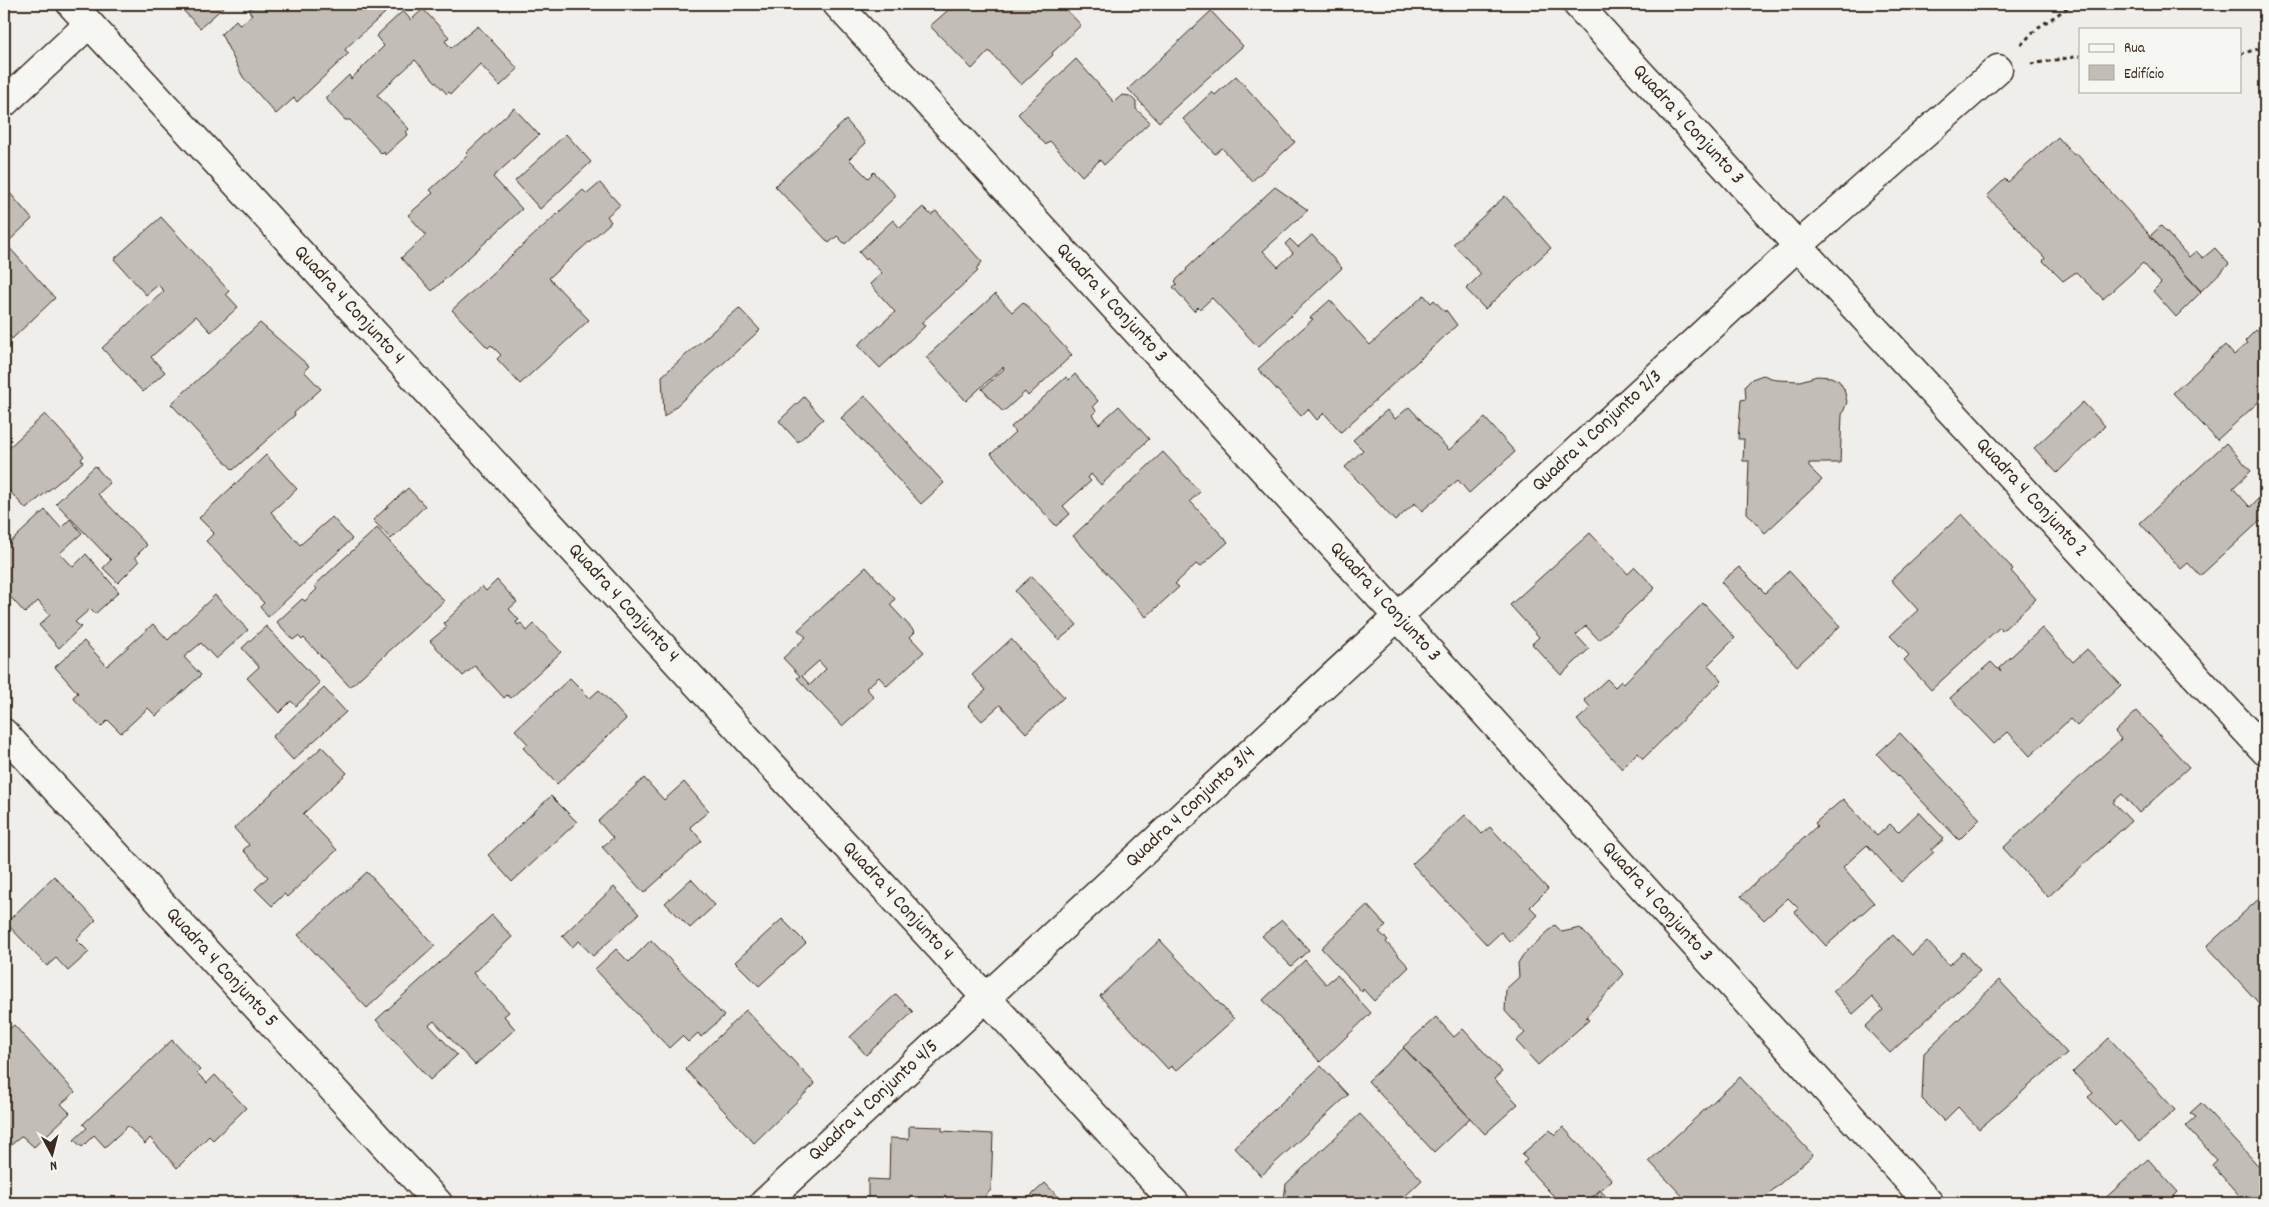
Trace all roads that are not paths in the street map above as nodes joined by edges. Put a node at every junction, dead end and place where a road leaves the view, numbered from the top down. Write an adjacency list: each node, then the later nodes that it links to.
1 (71, 4): 4 (street, Quadra 4 Conjunto 4)
2 (838, 4): 8 (street, Quadra 4 Conjunto 3)
3 (1577, 4): 7 (street, Quadra 4 Conjunto 3)
4 (89, 24): 6 (street); 11 (street, Quadra 4 Conjunto 4)
5 (1998, 69): 7 (street, Quadra 4 Conjunto 2/3)
6 (4, 103)
7 (1798, 246): 8 (street, Quadra 4 Conjunto 2/3); 10 (street, Quadra 4 Conjunto 2)
8 (1399, 618): 11 (street, Quadra 4 Conjunto 3/4); 15 (street, Quadra 4 Conjunto 3)
9 (4, 733): 12 (street, Quadra 4 Conjunto 5)
10 (2265, 751)
11 (986, 999): 13 (street, Quadra 4 Conjunto 4/5); 14 (street, Quadra 4 Conjunto 4)
12 (438, 1203)
13 (764, 1203)
14 (1175, 1203)
15 (1929, 1203)

